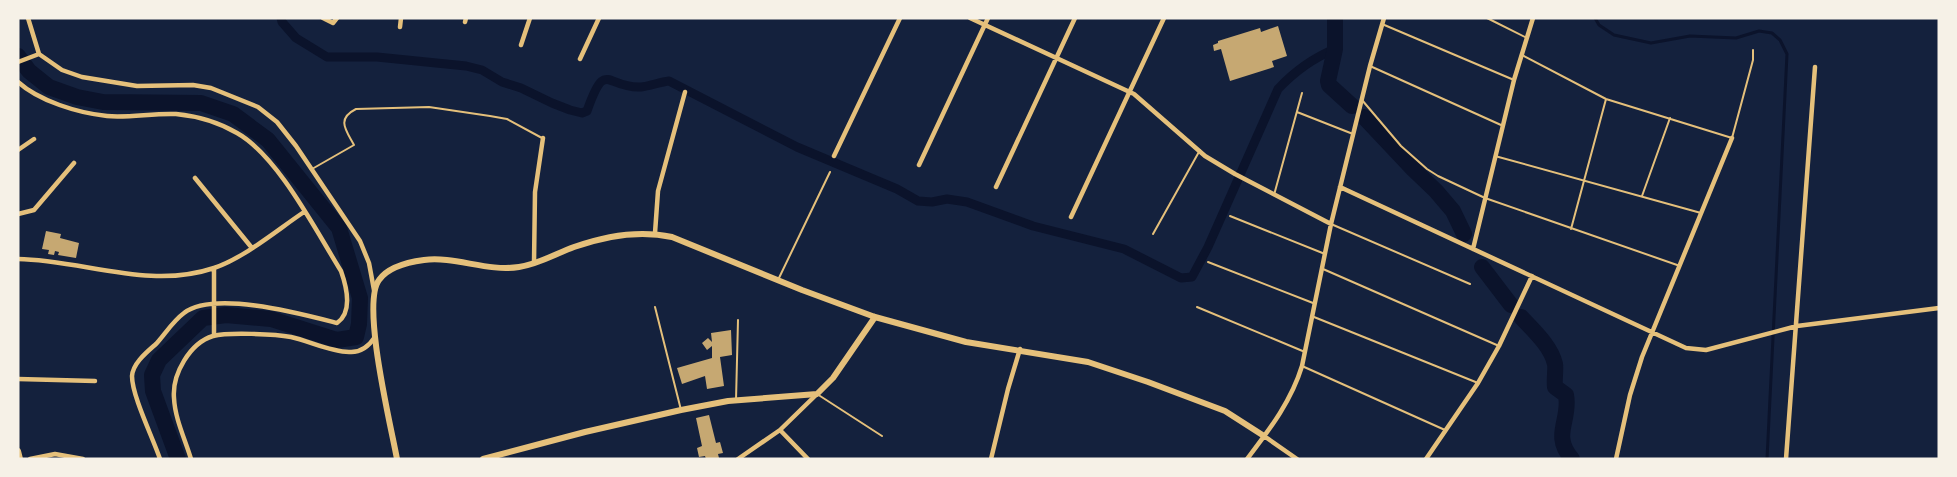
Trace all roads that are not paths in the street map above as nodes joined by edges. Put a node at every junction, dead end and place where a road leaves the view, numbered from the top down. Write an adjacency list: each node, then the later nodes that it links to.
1 (28, 18): 20 (street)
2 (323, 18): 13 (street)
3 (401, 18): 16 (street)
4 (530, 18): 18 (street)
5 (599, 18): 23 (street)
6 (900, 18): 43 (street)
7 (970, 18): 15 (street)
8 (988, 18): 15 (street)
9 (1075, 18): 22 (street)
10 (1164, 18): 30 (street)
11 (1487, 18): 17 (lane)
12 (1533, 18): 17 (street)
13 (336, 20)
14 (1383, 21): 25 (street); 27 (lane)
15 (985, 25): 22 (street); 46 (street)
16 (400, 27)
17 (1528, 38): 21 (street)
18 (520, 45)
19 (1753, 50): 39 (lane)
20 (39, 54): 24 (street); 47 (street)
21 (1522, 55): 27 (street); 33 (lane)
22 (1056, 58): 30 (street); 51 (street)
23 (580, 59)
24 (18, 62)
25 (1370, 66): 32 (street); 36 (lane)
26 (1815, 67): 86 (street)
27 (1514, 80): 36 (street)
28 (18, 82): 56 (street)
29 (685, 92): 63 (street)
30 (1130, 92): 42 (street); 60 (street)
31 (1302, 93): 34 (lane)
32 (1361, 99): 37 (street); 55 (lane)
33 (1606, 99): 35 (lane); 50 (lane)
34 (1297, 112): 37 (lane); 53 (lane)
35 (1670, 118): 39 (lane); 54 (lane)
36 (1503, 126): 44 (street)
37 (1353, 134): 52 (street)
38 (543, 138): 47 (lane); 70 (street)
39 (1732, 138): 58 (street)
40 (34, 139): 41 (street)
41 (18, 150)
42 (1200, 150): 53 (street); 64 (lane)
43 (834, 156)
44 (1495, 156): 50 (lane); 55 (street)
45 (74, 163): 57 (street)
46 (919, 165)
47 (312, 170): 77 (street)
48 (830, 172): 75 (lane)
49 (195, 178): 65 (street)
50 (1584, 181): 54 (lane); 62 (lane)
51 (996, 187)
52 (1340, 187): 61 (street); 66 (street)
53 (1274, 195): 61 (street)
54 (1642, 196): 58 (lane)
55 (1485, 198): 62 (lane); 66 (street)
56 (304, 212): 65 (street); 78 (street)
57 (18, 214)
58 (1701, 214): 71 (street)
59 (1230, 216): 67 (lane)
60 (1071, 217)
61 (1331, 224): 67 (street); 76 (lane)
62 (1571, 229): 71 (lane)
63 (655, 233): 70 (street); 75 (street)
64 (1153, 234)
65 (252, 248): 72 (street)
66 (1473, 249): 74 (street)
67 (1325, 254): 73 (street)
68 (18, 259): 72 (street)
69 (1208, 262): 79 (lane)
70 (534, 263): 77 (street)
71 (1680, 266): 87 (street)
72 (214, 268): 78 (street)
73 (1323, 269): 79 (street); 90 (lane)
74 (1532, 276): 87 (street); 90 (street)
75 (778, 280): 83 (street)
76 (1470, 284)
77 (374, 290): 89 (street)
78 (215, 304): 88 (street); 108 (street)
79 (1316, 304): 84 (street)
80 (655, 307): 99 (lane)
81 (1197, 307): 92 (lane)
82 (1939, 308): 86 (street)
83 (875, 317): 91 (street); 97 (street)
84 (1314, 317): 92 (street); 96 (lane)
85 (738, 320): 98 (lane)
86 (1797, 326): 87 (street); 119 (street)
87 (1653, 333): 118 (street)
88 (214, 336): 89 (street); 109 (street)
89 (375, 337): 110 (street)
90 (1499, 346): 96 (street)
91 (1020, 349): 103 (street); 114 (street)
92 (1305, 352): 93 (street)
93 (1302, 366): 101 (lane); 103 (street)
94 (18, 379): 95 (street)
95 (95, 381)
96 (1478, 383): 101 (street)
97 (817, 394): 98 (street); 100 (street); 102 (lane)
98 (736, 400): 99 (street)
99 (681, 410): 111 (street)
100 (780, 430): 112 (street); 113 (street)
101 (1447, 430): 117 (street)
102 (882, 436)
103 (1264, 436): 115 (street); 116 (street)
104 (18, 451): 105 (street)
105 (20, 459)
106 (30, 459): 107 (street)
107 (83, 459)
108 (160, 459)
109 (191, 459)
110 (397, 459)
111 (483, 459)
112 (738, 459)
113 (808, 459)
114 (992, 459)
115 (1247, 459)
116 (1297, 459)
117 (1426, 459)
118 (1616, 459)
119 (1786, 459)

